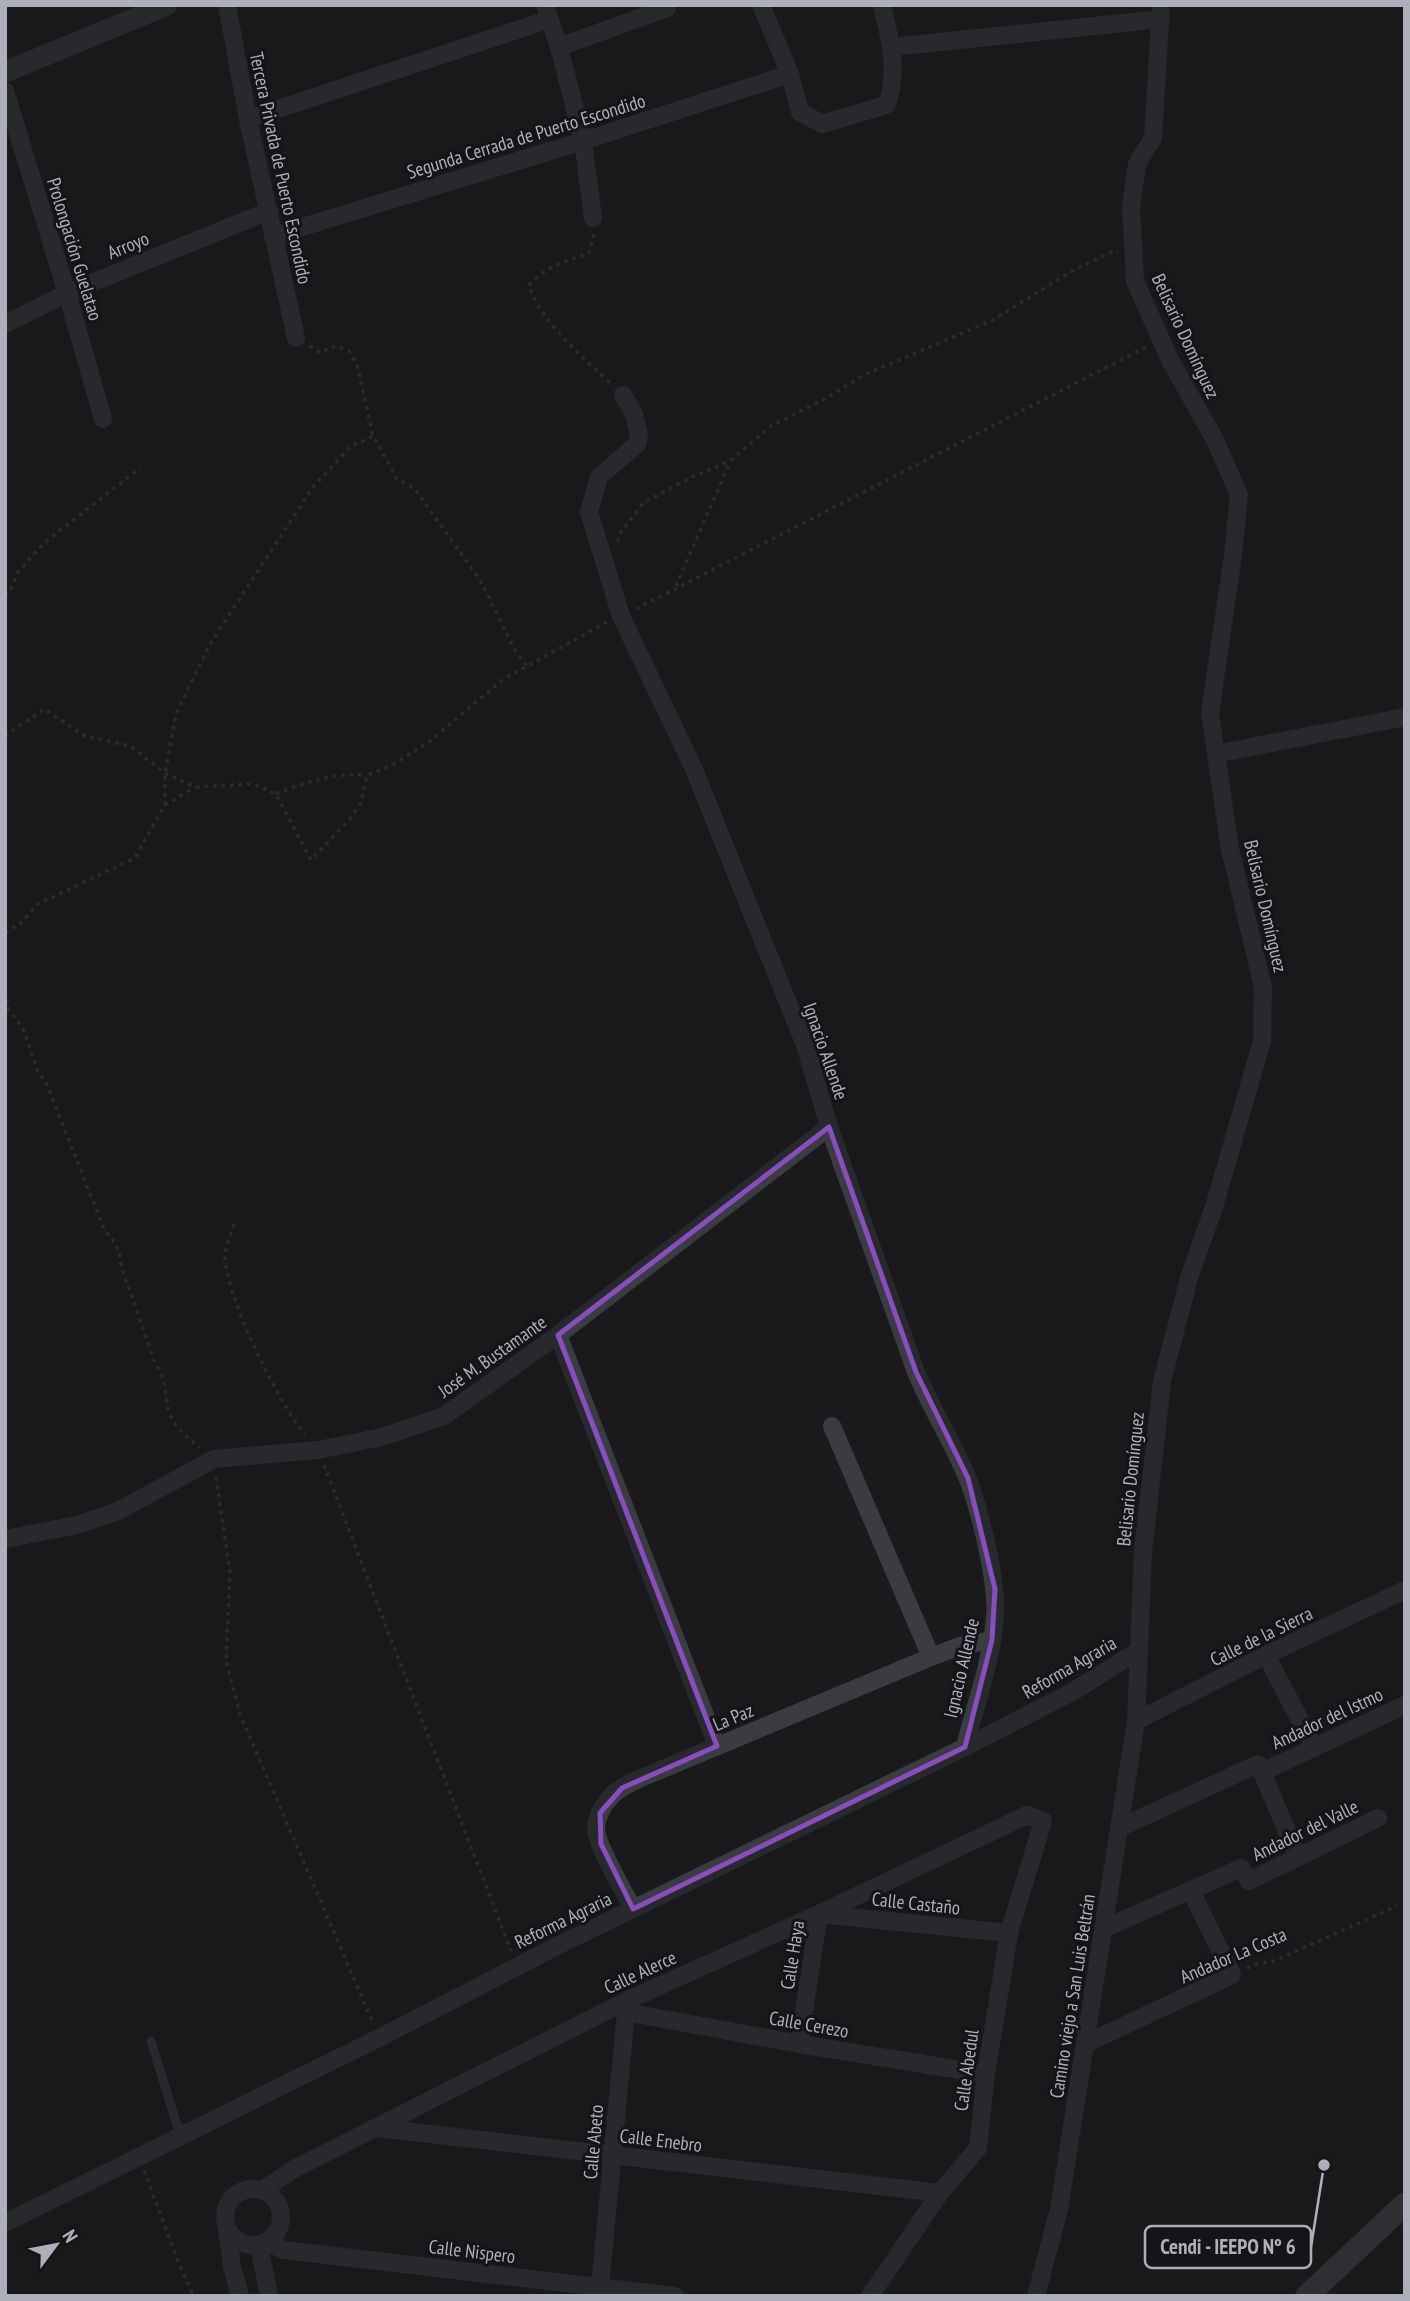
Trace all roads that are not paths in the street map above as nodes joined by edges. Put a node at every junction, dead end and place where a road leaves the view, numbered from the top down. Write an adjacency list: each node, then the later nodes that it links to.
1 (167, 5): 10 (street)
2 (227, 5): 13 (street, Tercera Privada de Puerto Escondido)
3 (761, 5): 11 (street)
4 (882, 5): 9 (street)
5 (667, 8): 8 (street)
6 (547, 12): 8 (street); 13 (street)
7 (1161, 12): 9 (street); 24 (street, Belisario Domínguez)
8 (559, 47): 14 (street)
9 (892, 47): 11 (street)
10 (5, 72)
11 (790, 74): 14 (street, Segunda Cerrada de Puerto Escondido)
12 (5, 91): 18 (street, Prolongación Guelatao)
13 (248, 119): 15 (street, Tercera Privada de Puerto Escondido)
14 (583, 141): 16 (street); 17 (street, Segunda Cerrada de Puerto Escondido)
15 (269, 211): 17 (street, Tercera Privada de Puerto Escondido); 18 (street, Arroyo)
16 (593, 218)
17 (273, 236): 20 (street, Tercera Privada de Puerto Escondido)
18 (67, 293): 19 (street, Arroyo); 22 (street, Prolongación Guelatao)
19 (5, 324)
20 (296, 338)
21 (623, 395): 25 (street, Ignacio Allende)
22 (103, 419)
23 (1405, 717): 24 (street)
24 (1216, 754): 31 (street, Belisario Domínguez)
25 (829, 1127): 26 (street, José M. Bustamante); 30 (street, Ignacio Allende)
26 (558, 1335): 28 (street, José M. Bustamante); 37 (street)
27 (832, 1426): 33 (street)
28 (5, 1539)
29 (1405, 1590): 32 (street, Calle de la Sierra)
30 (992, 1640): 33 (street, La Paz); 38 (street, Ignacio Allende)
31 (1138, 1651): 34 (street, Belisario Domínguez); 38 (street, Reforma Agraria)
32 (1266, 1655): 36 (street, Calle de la Sierra); 39 (street)
33 (931, 1657): 37 (street, La Paz)
34 (1135, 1700): 36 (street, Camino viejo a San Luis Beltrán)
35 (1405, 1705): 39 (street, Andador del Istmo)
36 (1136, 1721): 43 (street, Camino viejo a San Luis Beltrán)
37 (717, 1746): 46 (street, La Paz)
38 (965, 1746): 46 (street, Reforma Agraria)
39 (1314, 1747): 40 (street, Andador del Istmo)
40 (1262, 1772): 43 (street, Andador del Istmo); 44 (street)
41 (1378, 1818): 44 (street, Andador del Valle)
42 (1043, 1821): 47 (street, Calle Alerce); 49 (street, Calle Abedul)
43 (1119, 1828): 48 (street, Camino viejo a San Luis Beltrán)
44 (1298, 1857): 45 (street, Andador del Valle)
45 (1191, 1891): 48 (street, Andador del Valle); 53 (street, Andador La Costa)
46 (633, 1909): 56 (street, Reforma Agraria)
47 (819, 1914): 49 (street, Calle Castaño); 50 (street, Calle Alerce); 52 (street, Calle Haya)
48 (1103, 1929): 53 (street, Camino viejo a San Luis Beltrán)
49 (1009, 1933): 54 (street, Calle Abedul)
50 (627, 2006): 52 (street, Calle Cerezo); 55 (street, Calle Alerce); 57 (street, Calle Abeto)
51 (151, 2041): 56 (lane)
52 (799, 2044): 54 (street, Calle Cerezo)
53 (1085, 2044): 69 (street, Camino viejo a San Luis Beltrán)
54 (986, 2074): 59 (street, Calle Abedul)
55 (378, 2128): 57 (street, Calle Enebro); 58 (street, Calle Alerce)
56 (180, 2135): 61 (street, Reforma Agraria)
57 (613, 2155): 59 (street, Calle Enebro); 64 (street, Calle Abeto)
58 (262, 2190): 62 (street); 63 (street)
59 (940, 2193): 68 (street, Calle Abedul)
60 (1405, 2204): 70 (main road)
61 (5, 2223)
62 (227, 2229): 63 (street); 65 (street)
63 (263, 2243): 64 (street, Calle Nispero); 66 (street)
64 (600, 2287): 67 (street, Calle Nispero)
65 (240, 2296)
66 (269, 2296)
67 (675, 2296)
68 (870, 2296)
69 (1036, 2296)
70 (1307, 2296)

